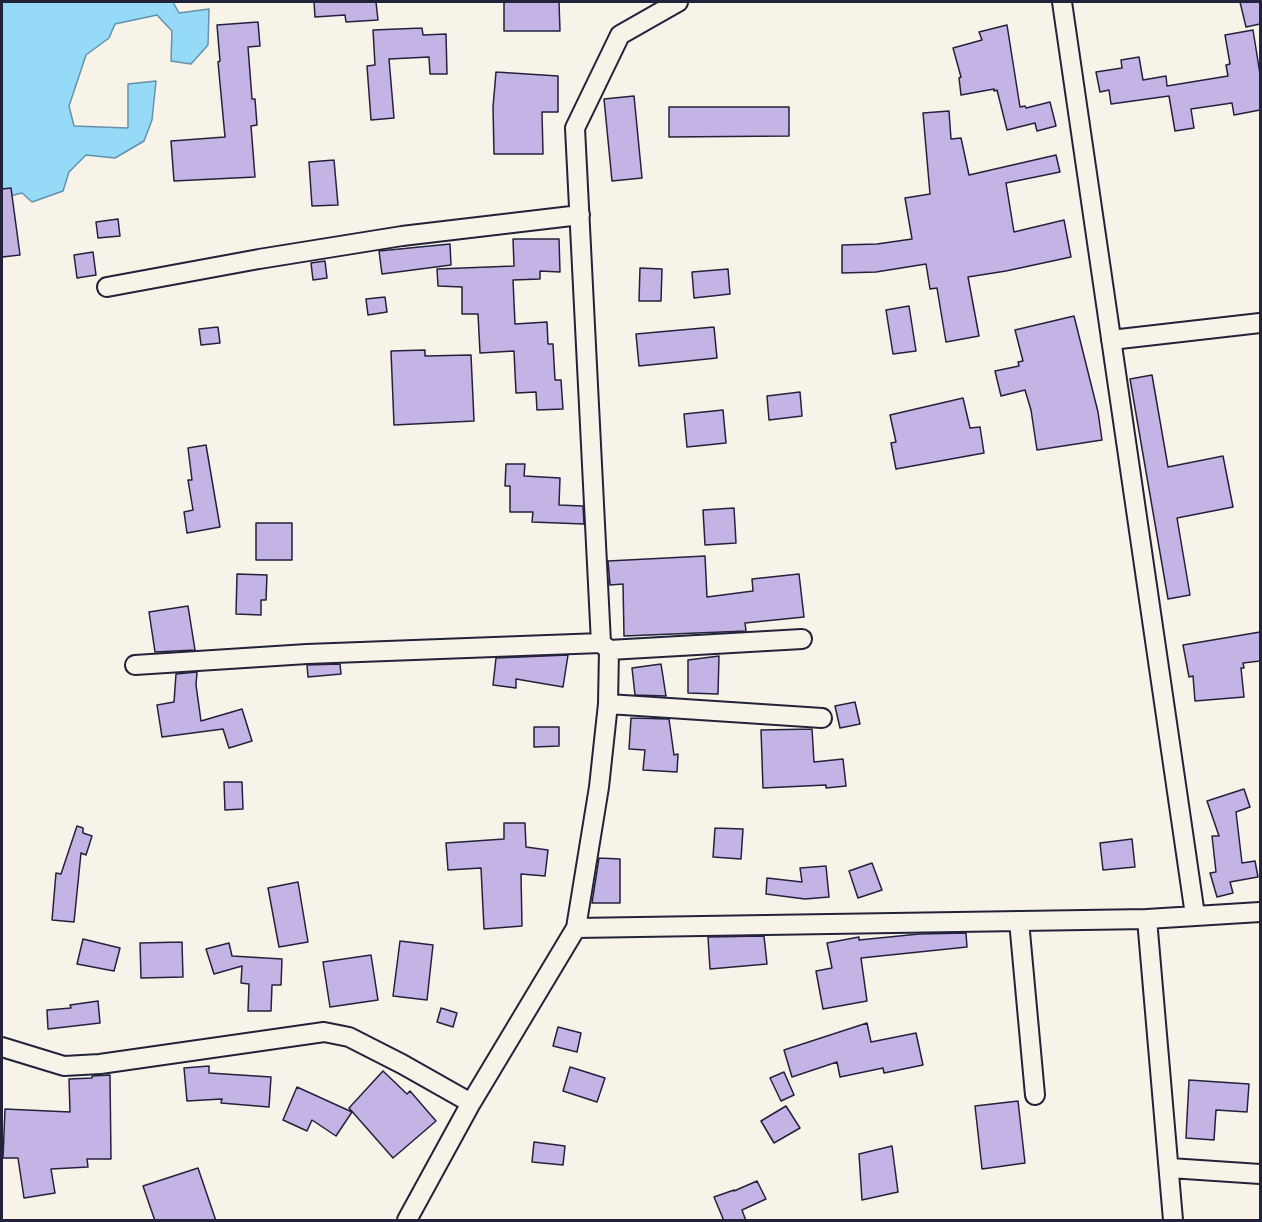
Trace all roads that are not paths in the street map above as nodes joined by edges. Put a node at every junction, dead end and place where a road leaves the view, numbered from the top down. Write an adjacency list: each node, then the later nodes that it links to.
1 (678, 2): 3 (street)
2 (1062, 2): 6 (street)
3 (580, 215): 4 (street); 8 (street)
4 (107, 286)
5 (1260, 323): 6 (street)
6 (1111, 340): 13 (street)
7 (802, 639): 8 (street)
8 (605, 647): 9 (street); 10 (street)
9 (135, 665)
10 (608, 705): 11 (street); 16 (street)
11 (822, 718)
12 (1260, 912): 13 (street)
13 (1195, 915): 14 (street)
14 (1147, 919): 15 (street); 20 (street)
15 (1019, 921): 16 (street); 18 (street)
16 (576, 928): 19 (street)
17 (2, 1047): 19 (street)
18 (1035, 1095)
19 (471, 1103): 22 (street)
20 (1170, 1168): 21 (street); 23 (street)
21 (1260, 1174)
22 (407, 1221)
23 (1173, 1221)

